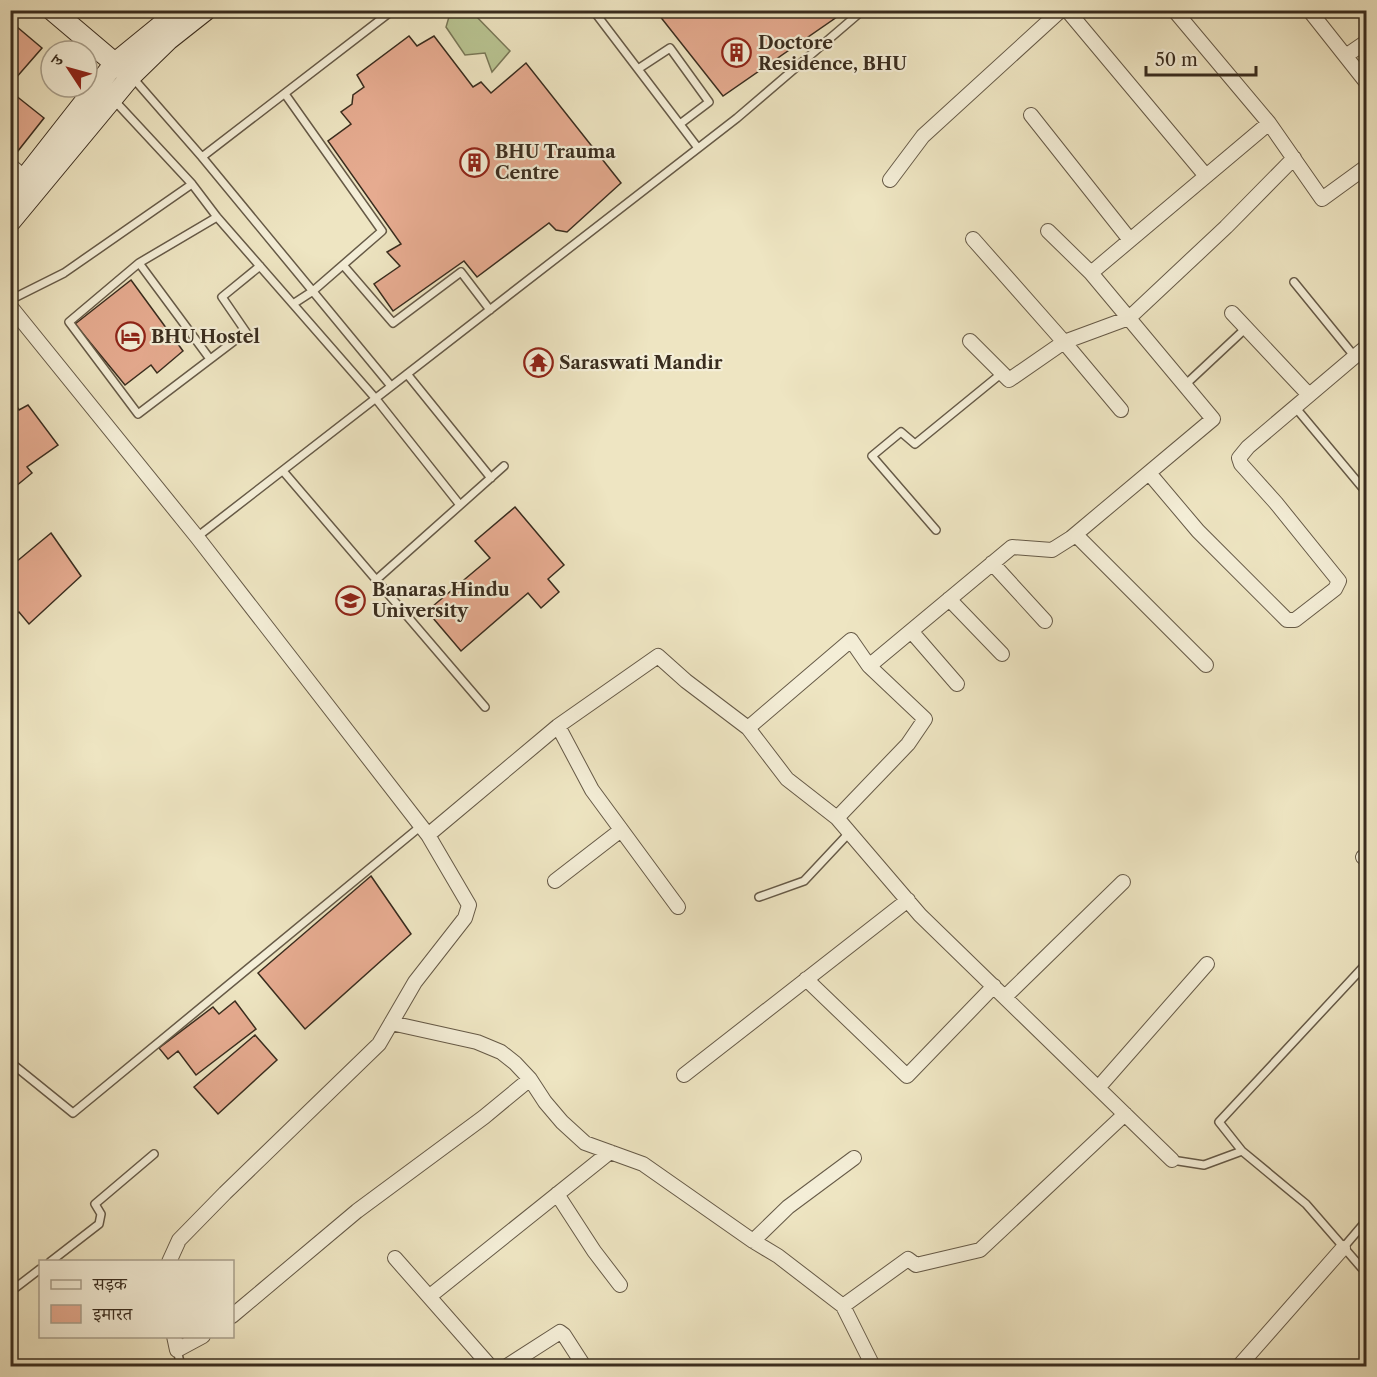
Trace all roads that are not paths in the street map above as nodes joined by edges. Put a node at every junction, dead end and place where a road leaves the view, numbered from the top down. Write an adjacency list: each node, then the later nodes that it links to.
1 (52, 10): 14 (main road)
2 (180, 10): 11 (main road)
3 (206, 10): 11 (main road)
4 (393, 10): 18 (lane)
5 (593, 10): 15 (lane)
6 (863, 10): 23 (lane)
7 (1061, 10): 29 (street)
8 (1067, 10): 28 (street)
9 (1174, 10): 21 (street)
10 (1309, 10): 13 (street)
11 (163, 34): 14 (main road); 16 (main road)
12 (1366, 42): 13 (street)
13 (1347, 55): 17 (street)
14 (115, 63): 16 (main road); 27 (main road)
15 (638, 69): 22 (lane); 22 (lane)
16 (131, 76): 19 (main road); 24 (lane)
17 (1366, 82)
18 (285, 94): 24 (lane); 38 (lane)
19 (112, 98): 30 (lane); 33 (main road)
20 (1031, 115): 36 (street)
21 (1269, 123): 25 (street); 28 (street)
22 (680, 124): 23 (lane)
23 (698, 148): 46 (lane)
24 (202, 157): 42 (lane)
25 (1294, 158): 26 (street); 48 (street)
26 (1366, 167)
27 (18, 172): 31 (main road)
28 (1206, 176): 36 (street)
29 (890, 180)
30 (192, 184): 32 (lane); 43 (lane)
31 (10, 197)
32 (217, 217): 37 (lane); 39 (lane)
33 (10, 222)
34 (1048, 231): 40 (street)
35 (972, 239): 51 (street)
36 (1130, 240): 40 (street)
37 (140, 263): 54 (lane); 54 (lane)
38 (343, 265): 42 (lane); 46 (lane)
39 (260, 266): 44 (lane); 54 (lane)
40 (1091, 273): 48 (street)
41 (1294, 282): 53 (lane)
42 (313, 291): 44 (lane); 58 (lane)
43 (10, 300)
44 (293, 304): 60 (lane)
45 (10, 306): 71 (street)
46 (490, 310): 56 (lane)
47 (1232, 314): 49 (street)
48 (1129, 318): 51 (street); 57 (street)
49 (1246, 328): 57 (lane); 59 (street)
50 (970, 341): 55 (street)
51 (1064, 342): 55 (street); 62 (street)
52 (1366, 347): 53 (street)
53 (1355, 357): 59 (street)
54 (210, 359)
55 (1002, 373): 69 (lane)
56 (407, 374): 58 (lane); 66 (lane)
57 (1185, 385): 65 (street)
58 (392, 386): 60 (lane)
59 (1309, 395): 61 (street)
60 (376, 399): 64 (lane); 68 (lane)
61 (1295, 406): 65 (street); 67 (lane)
62 (1121, 410)
63 (504, 466): 66 (lane)
64 (283, 471): 71 (lane); 73 (lane)
65 (1149, 473): 70 (street)
66 (491, 478): 68 (lane)
67 (1366, 492)
68 (460, 505): 73 (lane)
69 (936, 530)
70 (1076, 535): 72 (street); 78 (street)
71 (197, 537): 85 (street)
72 (992, 563): 74 (street); 75 (street)
73 (376, 580): 81 (lane)
74 (949, 599): 76 (street); 77 (street)
75 (1045, 621)
76 (911, 631): 79 (street); 80 (street)
77 (1002, 654)
78 (1206, 665)
79 (869, 666): 83 (street); 84 (street)
80 (957, 684)
81 (485, 707)
82 (558, 726): 83 (street); 85 (street); 86 (street)
83 (748, 728): 84 (street)
84 (837, 818): 87 (street)
85 (424, 830): 98 (street); 99 (lane)
86 (621, 830): 88 (street); 92 (street)
87 (849, 833): 90 (lane); 91 (street)
88 (555, 881)
89 (1123, 882): 97 (street)
90 (759, 897)
91 (908, 900): 95 (street); 96 (street)
92 (678, 907)
93 (1208, 964): 102 (street)
94 (1366, 964): 104 (lane)
95 (806, 979): 96 (street); 100 (street)
96 (994, 986): 97 (street)
97 (1005, 997): 102 (street)
98 (391, 1023): 101 (street); 115 (street)
99 (10, 1062)
100 (684, 1075)
101 (530, 1079): 105 (street); 122 (street)
102 (1098, 1088): 103 (street)
103 (1125, 1114): 108 (street); 121 (street)
104 (1242, 1151): 108 (lane); 112 (lane)
105 (610, 1152): 109 (street); 111 (street)
106 (154, 1154): 114 (lane)
107 (855, 1158): 111 (street)
108 (1172, 1160)
109 (557, 1194): 118 (street); 120 (street)
110 (1366, 1221): 112 (lane)
111 (753, 1241): 121 (street)
112 (1343, 1248): 117 (lane); 130 (street)
113 (395, 1258): 120 (street)
114 (53, 1260)
115 (170, 1260)
116 (39, 1270): 119 (lane)
117 (1366, 1273)
118 (620, 1285)
119 (10, 1292)
120 (430, 1296): 126 (street)
121 (843, 1306): 129 (street)
122 (234, 1314)
123 (195, 1338): 124 (street)
124 (175, 1343): 125 (lane)
125 (181, 1366)
126 (490, 1366)
127 (507, 1366): 128 (street)
128 (584, 1366)
129 (873, 1366)
130 (1239, 1366)

